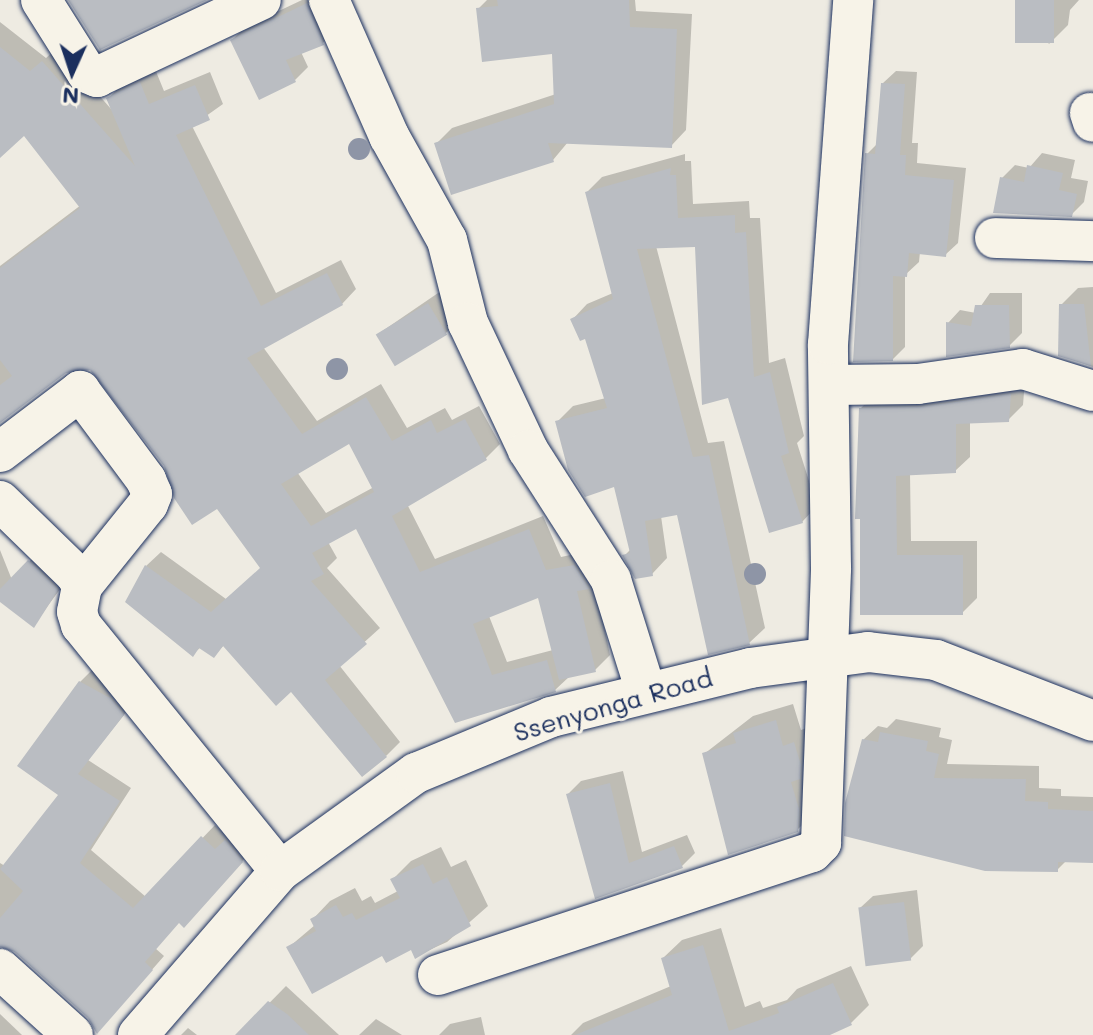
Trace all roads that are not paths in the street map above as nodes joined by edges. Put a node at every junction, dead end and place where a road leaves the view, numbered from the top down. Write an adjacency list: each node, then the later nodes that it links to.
1 (41, 0): 2 (street)
2 (261, 0)
3 (329, 0): 13 (street)
4 (853, 0): 7 (street)
5 (995, 238): 6 (street)
6 (1093, 241)
7 (831, 385): 8 (street); 12 (street)
8 (1093, 391)
9 (0, 452): 11 (street)
10 (0, 501): 11 (street)
11 (82, 586): 15 (street)
12 (829, 654): 13 (street, Ssenyonga Road); 14 (street, Ssenyonga Road); 17 (street)
13 (646, 692): 15 (street, Ssenyonga Road)
14 (1093, 721)
15 (280, 871): 19 (street, Ssenyonga Road)
16 (0, 969): 18 (street)
17 (438, 975)
18 (73, 1035)
19 (138, 1035)

